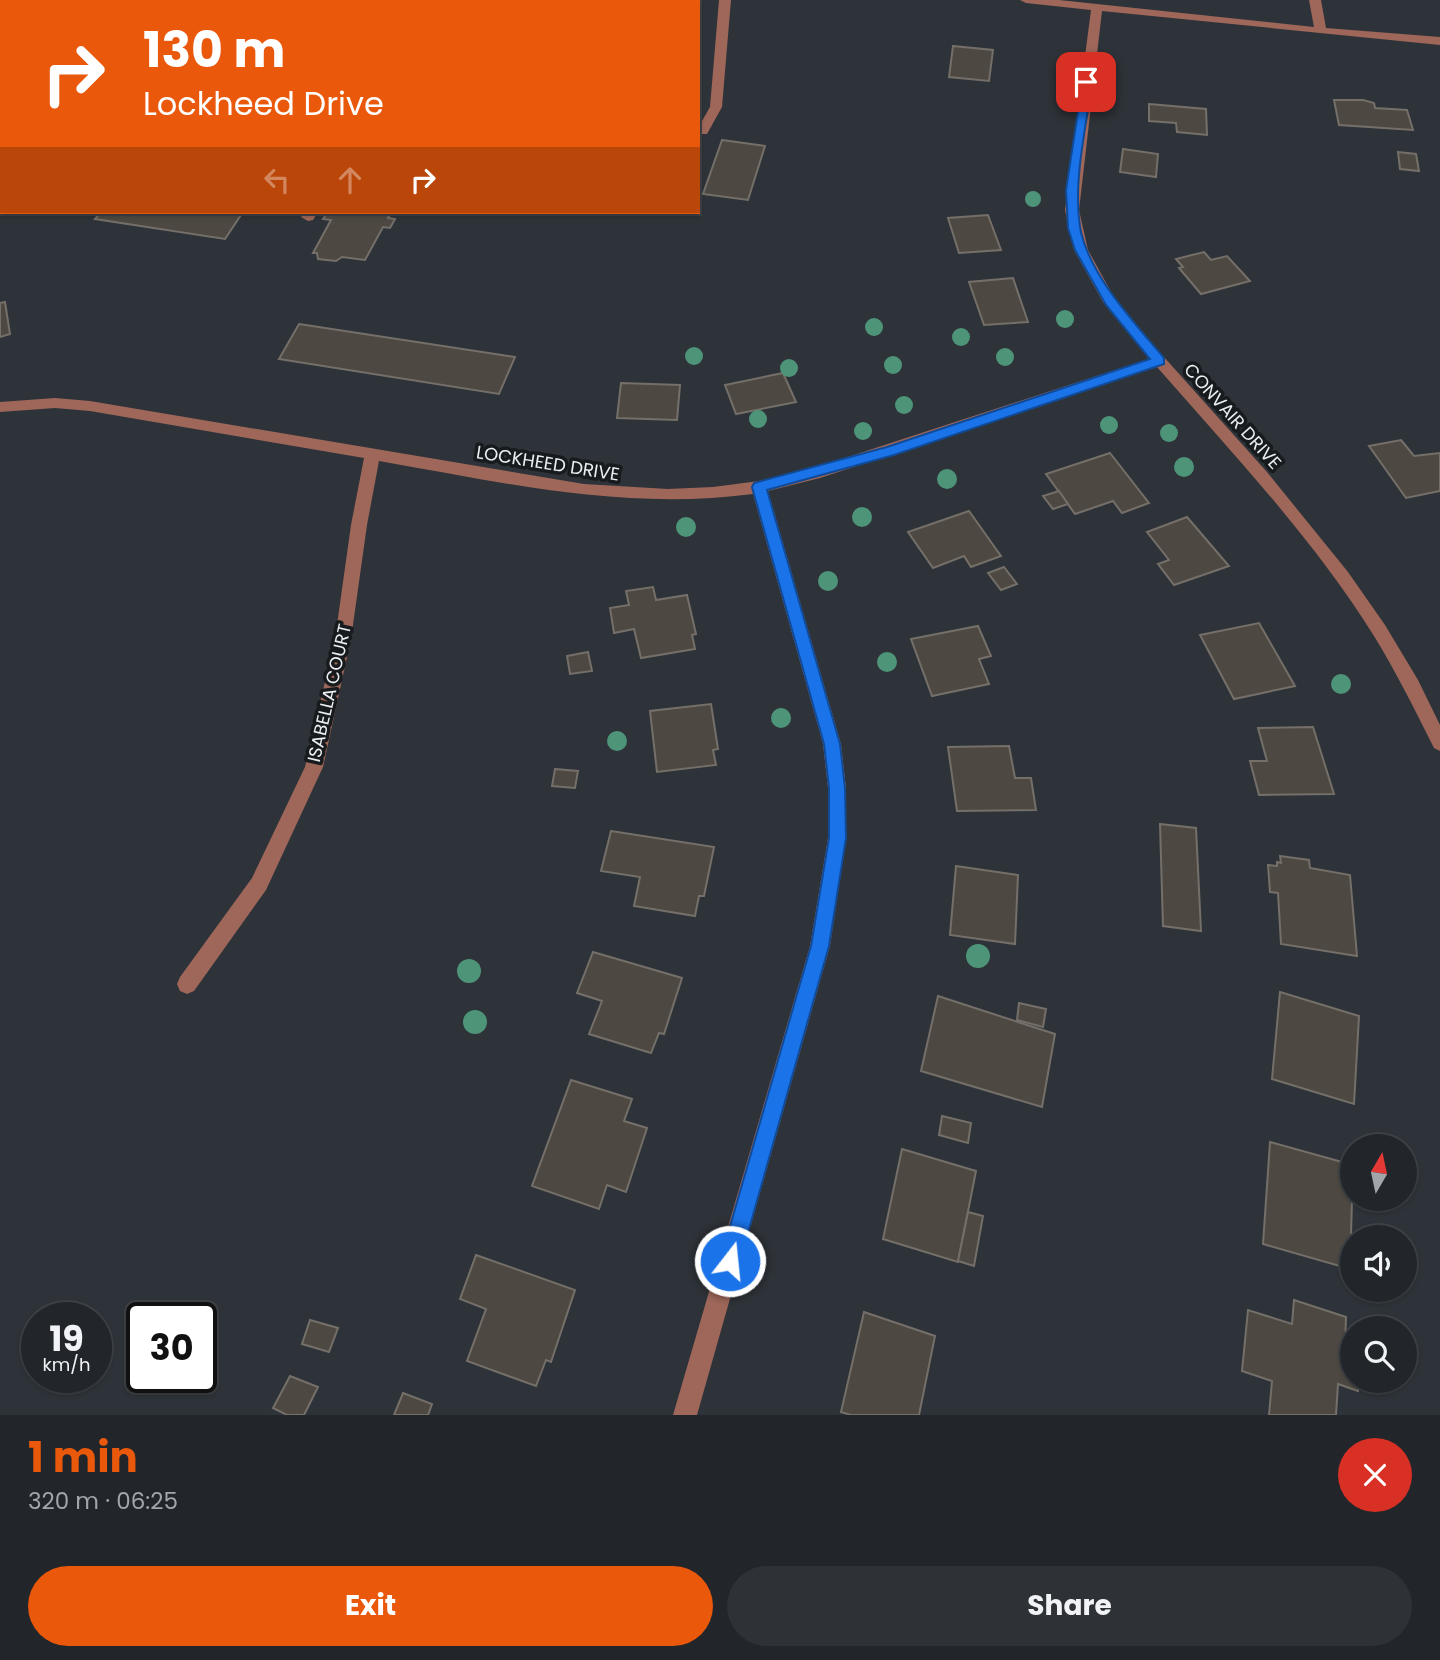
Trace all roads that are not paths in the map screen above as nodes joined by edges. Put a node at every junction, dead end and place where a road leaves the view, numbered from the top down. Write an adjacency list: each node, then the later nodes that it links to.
1 (725, 0): 7 (street)
2 (1026, 0): 4 (street)
3 (1314, 0): 5 (street)
4 (1097, 8): 5 (street); 8 (street, CONVAIR DRIVE)
5 (1321, 31): 6 (street)
6 (1440, 41)
7 (703, 131)
8 (1159, 361): 11 (street, LOCKHEED DRIVE); 12 (street, CONVAIR DRIVE)
9 (0, 407): 10 (street, LOCKHEED DRIVE)
10 (373, 453): 11 (street, LOCKHEED DRIVE); 13 (street, ISABELLA COURT)
11 (759, 487): 14 (street)
12 (1440, 743)
13 (187, 984)
14 (685, 1415)

